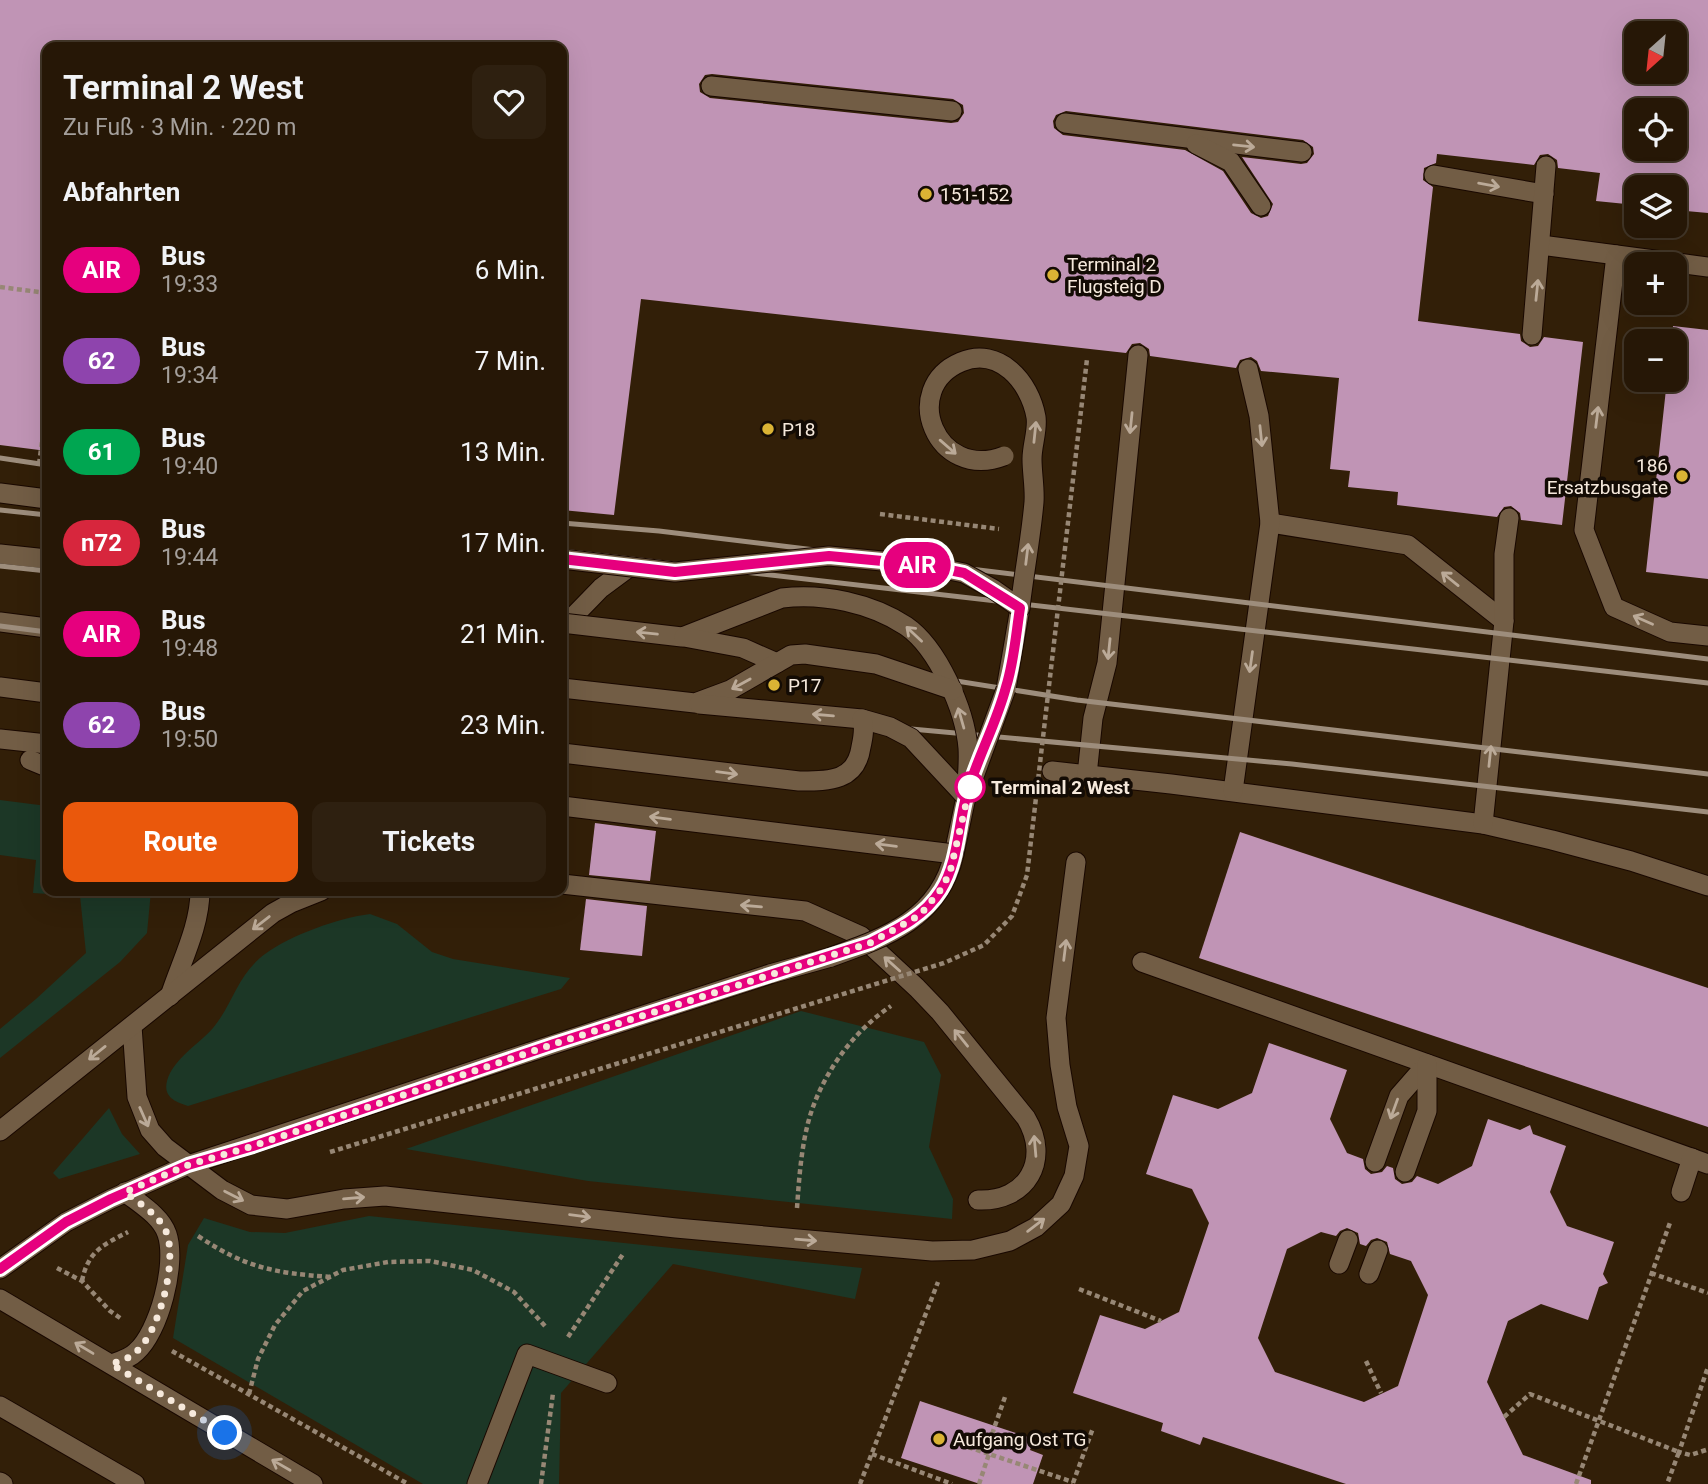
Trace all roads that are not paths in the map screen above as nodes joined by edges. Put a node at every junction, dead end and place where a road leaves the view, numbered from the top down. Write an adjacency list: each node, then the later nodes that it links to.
1 (711, 86): 2 (street)
2 (952, 111)
3 (1065, 123): 4 (street)
4 (1186, 139): 5 (street, one-way to 5); 9 (street)
5 (1302, 152)
6 (1546, 166): 8 (street)
7 (1434, 176): 8 (street, one-way to 8)
8 (1544, 194): 10 (street)
9 (1261, 206)
10 (1541, 245): 11 (street); 13 (street, one-way to 10)
11 (1616, 255): 12 (street); 31 (street, one-way to 11)
12 (1708, 267)
13 (1532, 335)
14 (1138, 355): 44 (street, one-way to 44)
15 (1248, 369): 20 (street, one-way to 20)
16 (1004, 456): 25 (street, one-way to 16, bridge)
17 (0, 493): 18 (street)
18 (42, 498)
19 (1509, 518): 27 (street)
20 (1270, 523): 27 (street, one-way to 20); 45 (street, one-way to 45)
21 (0, 554): 22 (street)
22 (42, 558)
23 (567, 560): 24 (street, bridge)
24 (628, 568): 25 (street, bridge); 26 (street)
25 (1020, 608): 46 (street, bridge)
26 (567, 621)
27 (1504, 621): 48 (street, one-way to 27)
28 (0, 622): 30 (street)
29 (567, 624): 32 (street, one-way to 29, bridge)
30 (42, 627)
31 (1708, 636)
32 (682, 637): 33 (street, bridge); 36 (street, one-way to 32, bridge)
33 (777, 663): 36 (street, bridge); 38 (street, one-way to 38, bridge)
34 (0, 687): 37 (street)
35 (567, 689): 38 (street, bridge)
36 (953, 690): 46 (street, one-way to 36, bridge)
37 (42, 692)
38 (695, 703): 39 (street, one-way to 38, bridge)
39 (862, 719): 42 (street, one-way to 39, bridge); 46 (street, bridge)
40 (0, 739): 41 (street)
41 (42, 743)
42 (567, 754)
43 (1052, 771): 44 (street)
44 (1087, 775): 45 (street)
45 (1233, 792): 48 (street)
46 (966, 797): 49 (street)
47 (567, 807): 49 (street, one-way to 47, bridge)
48 (1483, 824): 52 (street)
49 (954, 854): 62 (street, bridge)
50 (1076, 862): 62 (street, one-way to 50)
51 (567, 885): 66 (street, one-way to 51)
52 (1708, 886)
53 (200, 896): 56 (street)
54 (308, 896): 56 (street, one-way to 56)
55 (1142, 962): 58 (street)
56 (170, 996): 57 (street)
57 (132, 1026): 59 (street, one-way to 59); 62 (street, one-way to 62)
58 (1427, 1064): 60 (street); 61 (street, one-way to 61); 63 (street)
59 (0, 1131)
60 (1700, 1161): 65 (street)
61 (1375, 1162)
62 (188, 1165): 64 (street)
63 (1405, 1172)
64 (125, 1192): 70 (street); 73 (street)
65 (1681, 1192)
66 (978, 1200)
67 (1348, 1240): 69 (street)
68 (1378, 1250): 71 (street)
69 (1339, 1264)
70 (0, 1269)
71 (1369, 1274)
72 (0, 1299): 73 (street, one-way to 72)
73 (111, 1364): 77 (street, one-way to 73)
74 (607, 1383): 78 (street)
75 (0, 1406): 76 (street)
76 (135, 1484)
77 (313, 1484)
78 (477, 1484)

